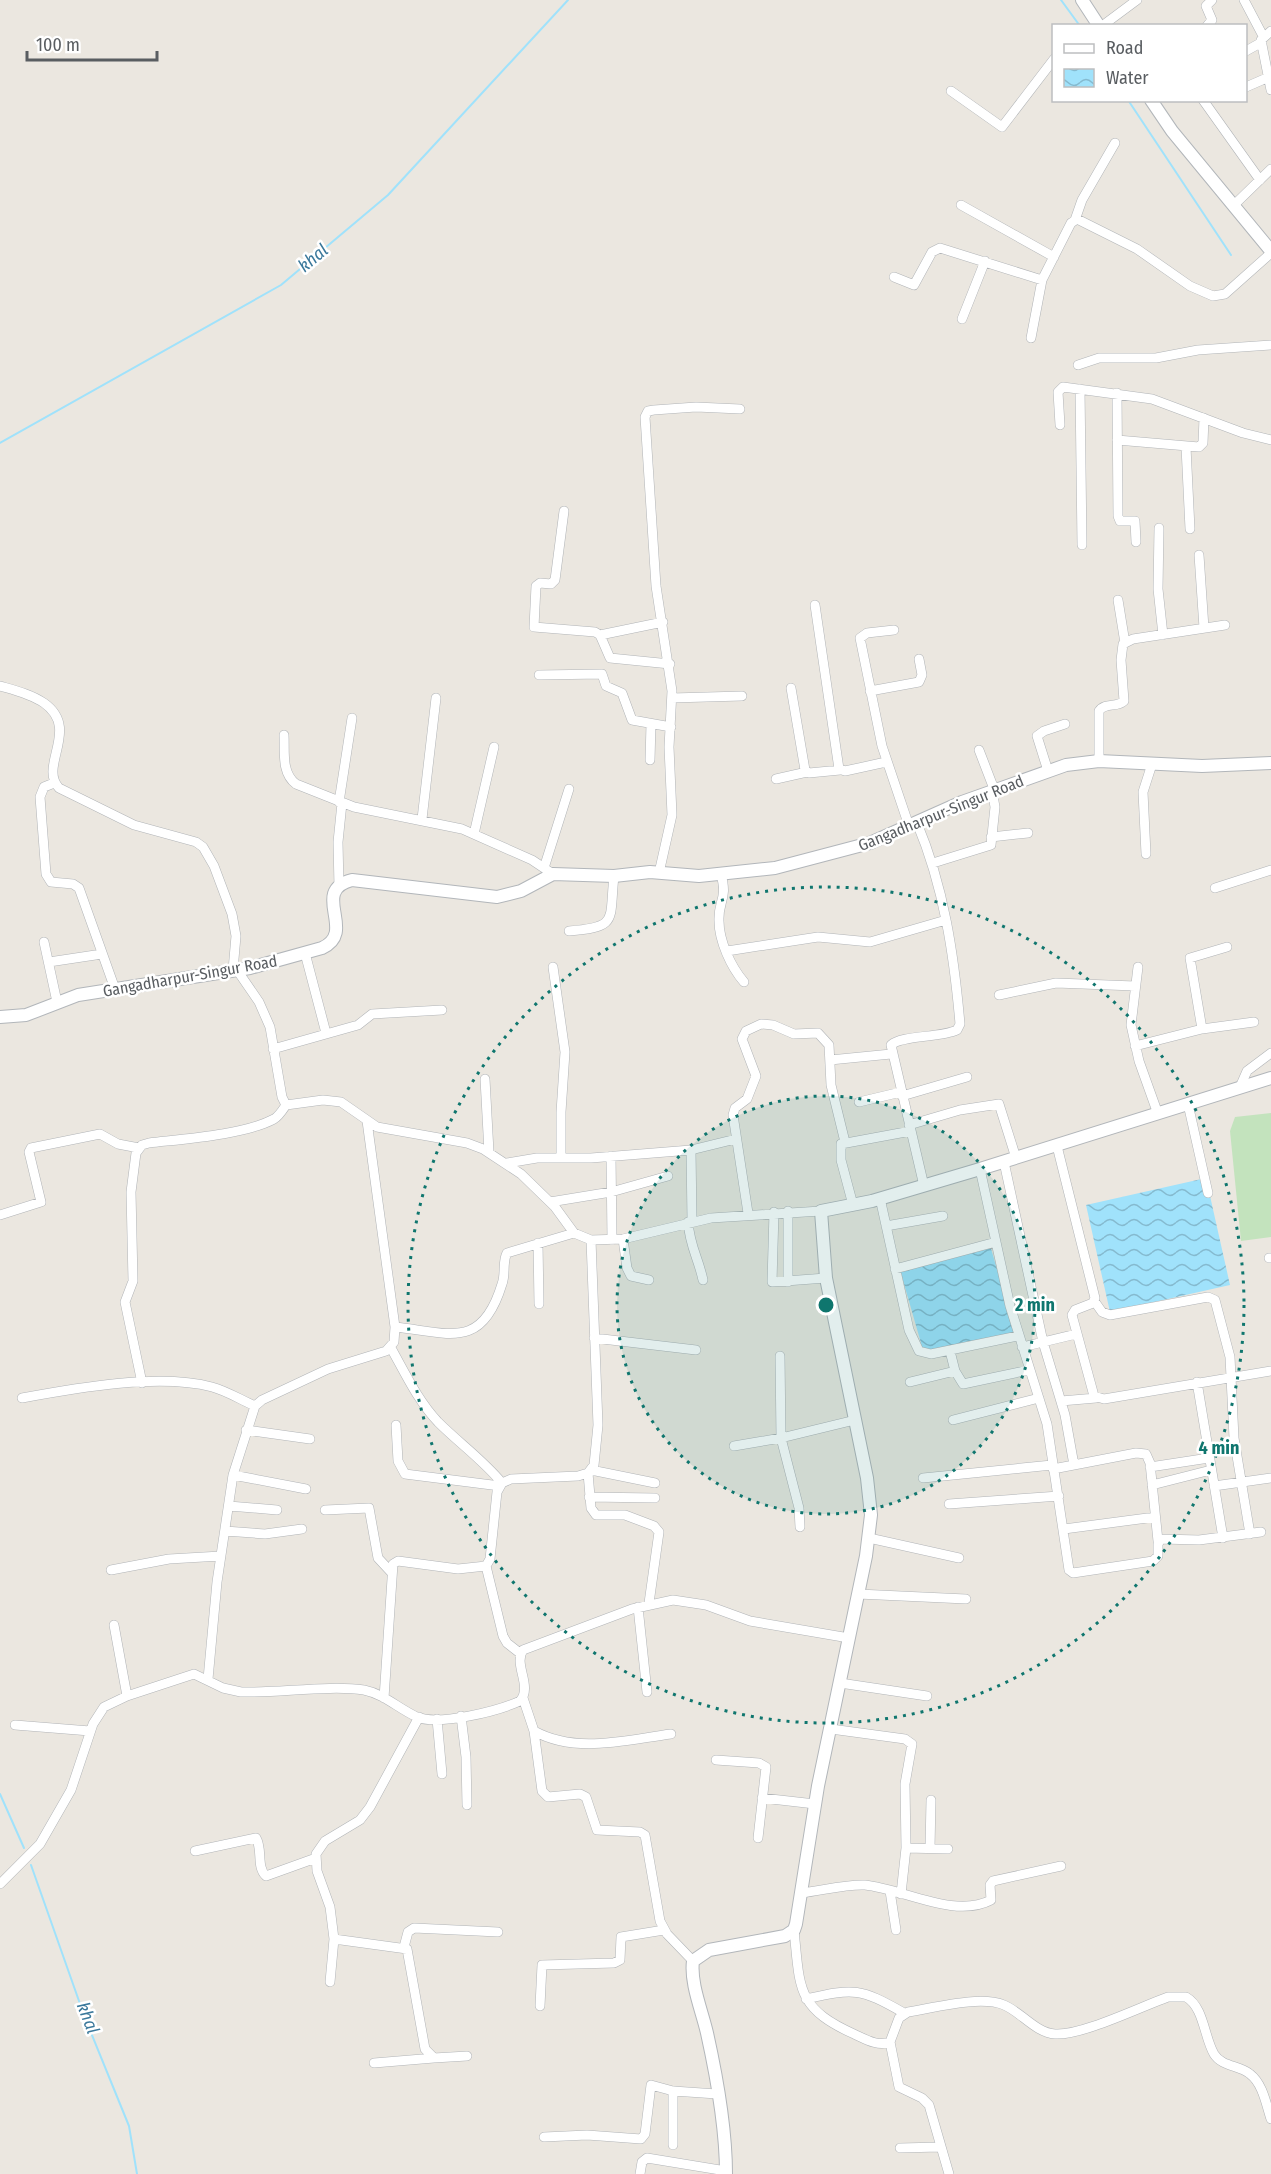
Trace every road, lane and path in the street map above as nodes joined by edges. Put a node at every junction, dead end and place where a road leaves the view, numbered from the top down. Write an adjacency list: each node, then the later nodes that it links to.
1 (1082, 0): 5 (street)
2 (1137, 0): 6 (street)
3 (1212, 0): 7 (street)
4 (1244, 0): 8 (street)
5 (1099, 24)
6 (1103, 24)
7 (1209, 24)
8 (1265, 36): 9 (street); 11 (street)
9 (1247, 50)
10 (1052, 60): 14 (street)
11 (1270, 79): 12 (street); 13 (street)
12 (1247, 86)
13 (1271, 90)
14 (951, 91)
15 (1152, 102): 21 (street)
16 (1207, 102): 19 (street)
17 (1115, 142): 22 (street)
18 (1271, 169): 19 (street)
19 (1260, 180): 21 (street)
20 (961, 205): 24 (street)
21 (1233, 206): 23 (street)
22 (1074, 220): 23 (street); 24 (street)
23 (1271, 252)
24 (1054, 257): 27 (street)
25 (985, 261): 26 (street); 27 (street); 28 (street)
26 (894, 277)
27 (1042, 280): 29 (street)
28 (962, 319)
29 (1031, 338)
30 (1271, 345): 31 (street)
31 (1078, 365)
32 (1080, 389): 33 (street); 36 (street); 44 (street)
33 (1118, 393): 35 (street); 37 (street)
34 (740, 409): 48 (street)
35 (1204, 418): 38 (street); 39 (street)
36 (1060, 425)
37 (1117, 440): 39 (street); 43 (street)
38 (1271, 440)
39 (1186, 447): 42 (street)
40 (564, 512): 52 (street)
41 (1158, 528): 53 (street)
42 (1190, 529)
43 (1136, 542)
44 (1082, 545)
45 (1199, 555): 50 (street)
46 (1118, 600): 54 (street)
47 (815, 605): 76 (street)
48 (663, 622): 52 (street); 56 (street)
49 (1225, 624): 50 (street)
50 (1204, 628): 53 (street)
51 (894, 630): 60 (street)
52 (600, 635): 56 (street)
53 (1163, 635): 54 (street)
54 (1125, 643): 72 (street)
55 (919, 659): 60 (street)
56 (670, 664): 63 (street)
57 (539, 675): 65 (street)
58 (0, 686): 80 (street)
59 (791, 688): 78 (street)
60 (870, 691): 73 (street)
61 (742, 696): 63 (street)
62 (436, 698): 84 (street)
63 (672, 698): 67 (street)
64 (352, 718): 83 (street)
65 (651, 724): 67 (street); 71 (street)
66 (1065, 724): 77 (street)
67 (671, 727): 93 (street)
68 (284, 735): 83 (street)
69 (494, 747): 87 (street)
70 (980, 750): 82 (street)
71 (650, 760)
72 (1098, 761): 74 (street, Gangadharpur-Singur Road); 77 (street, Gangadharpur-Singur Road)
73 (886, 762): 76 (street); 85 (street)
74 (1152, 764): 75 (street, Gangadharpur-Singur Road); 89 (street)
75 (1271, 764)
76 (840, 770): 78 (street)
77 (1048, 771): 82 (street, Gangadharpur-Singur Road)
78 (807, 772): 79 (street)
79 (776, 779)
80 (54, 783): 104 (street); 108 (street)
81 (569, 789): 92 (street)
82 (993, 790): 85 (street, Gangadharpur-Singur Road); 88 (street)
83 (340, 802): 84 (street); 96 (street)
84 (422, 819): 87 (street)
85 (913, 825): 90 (street); 94 (street, Gangadharpur-Singur Road)
86 (1029, 833): 88 (street)
87 (474, 834): 92 (street)
88 (991, 837): 90 (street)
89 (1146, 854)
90 (933, 863): 98 (street)
91 (1271, 870): 97 (street)
92 (549, 871): 95 (street, Gangadharpur-Singur Road); 96 (street, Gangadharpur-Singur Road)
93 (659, 873): 94 (street, Gangadharpur-Singur Road); 95 (street, Gangadharpur-Singur Road)
94 (721, 874): 102 (street)
95 (614, 876): 99 (street)
96 (339, 887): 103 (street, Gangadharpur-Singur Road)
97 (1215, 888)
98 (946, 920): 102 (street); 122 (street)
99 (569, 931)
100 (44, 942): 105 (street)
101 (1227, 947): 117 (street)
102 (727, 951): 109 (street)
103 (305, 953): 108 (street, Gangadharpur-Singur Road); 118 (street)
104 (102, 954): 105 (street); 111 (street)
105 (49, 962): 113 (street)
106 (553, 967): 142 (street)
107 (1138, 967): 110 (street)
108 (235, 970): 111 (street, Gangadharpur-Singur Road); 120 (street)
109 (744, 982)
110 (1135, 986): 112 (street); 119 (street)
111 (115, 989): 113 (street, Gangadharpur-Singur Road)
112 (999, 995)
113 (57, 1002): 115 (street, Gangadharpur-Singur Road)
114 (442, 1010): 118 (street)
115 (0, 1017)
116 (1254, 1022): 117 (street)
117 (1202, 1029): 119 (street)
118 (326, 1033): 120 (street)
119 (1135, 1046): 132 (street)
120 (273, 1049): 131 (street)
121 (1271, 1053): 127 (street)
122 (891, 1054): 123 (street); 128 (street)
123 (830, 1060): 135 (street); 136 (street)
124 (967, 1077): 128 (street)
125 (485, 1078): 140 (street)
126 (1271, 1078): 127 (street)
127 (1240, 1087): 130 (street)
128 (901, 1094): 129 (street); 134 (street)
129 (859, 1102)
130 (1188, 1104): 132 (street); 149 (street)
131 (286, 1105): 133 (street); 138 (street)
132 (1158, 1114): 137 (street)
133 (368, 1122): 140 (street); 174 (street)
134 (910, 1128): 136 (street); 143 (street); 147 (street)
135 (736, 1139): 139 (street); 156 (street)
136 (845, 1142): 152 (street)
137 (1057, 1146): 143 (street); 172 (street)
138 (139, 1148): 157 (street); 190 (street)
139 (691, 1150): 141 (street); 159 (street)
140 (489, 1152): 144 (street)
141 (610, 1156): 142 (street); 148 (street)
142 (561, 1158): 144 (street)
143 (1010, 1160): 145 (street); 178 (street)
144 (507, 1162): 151 (street)
145 (980, 1169): 147 (street); 165 (street)
146 (668, 1176): 148 (street)
147 (924, 1186): 150 (street)
148 (611, 1192): 151 (street); 164 (street)
149 (1208, 1193)
150 (880, 1198): 152 (street); 160 (street)
151 (549, 1202): 161 (street)
152 (853, 1205): 154 (street)
153 (788, 1211): 154 (street); 155 (street); 171 (street)
154 (821, 1211): 168 (street)
155 (774, 1212): 156 (street); 171 (street)
156 (748, 1214): 159 (street)
157 (0, 1215)
158 (943, 1216): 160 (street)
159 (690, 1222): 162 (street); 170 (street)
160 (886, 1226): 167 (street)
161 (574, 1233): 163 (street); 166 (street)
162 (623, 1239): 164 (street); 169 (street)
163 (591, 1240): 164 (street); 177 (street)
164 (612, 1240)
165 (996, 1242): 167 (street); 176 (street)
166 (538, 1243): 173 (street); 174 (street)
167 (895, 1269): 182 (street)
168 (826, 1278): 171 (street); 196 (street)
169 (649, 1280)
170 (703, 1280)
171 (788, 1282)
172 (1095, 1302): 175 (street); 187 (street)
173 (539, 1304)
174 (395, 1327): 180 (street)
175 (1076, 1334): 178 (street); 193 (street)
176 (1018, 1336): 179 (street); 182 (street)
177 (594, 1338): 181 (street); 208 (street)
178 (1043, 1342): 179 (street); 194 (street)
179 (1022, 1347): 184 (street)
180 (391, 1348): 195 (street); 214 (street)
181 (696, 1350)
182 (950, 1351): 185 (street)
183 (780, 1356): 200 (street)
184 (1029, 1370): 185 (street); 192 (street)
185 (955, 1371): 188 (street)
186 (1271, 1371): 187 (street)
187 (1232, 1377): 189 (street); 212 (street)
188 (910, 1382)
189 (1197, 1382): 193 (street); 203 (street)
190 (142, 1383): 191 (street); 195 (street)
191 (22, 1398)
192 (1039, 1398): 197 (street); 205 (street)
193 (1096, 1398): 194 (street)
194 (1061, 1401): 204 (street)
195 (255, 1406): 199 (street)
196 (855, 1420): 200 (street); 232 (street)
197 (953, 1420)
198 (396, 1425): 214 (street)
199 (246, 1430): 201 (street); 209 (street)
200 (781, 1438): 202 (street); 226 (street)
201 (310, 1439)
202 (734, 1446)
203 (1209, 1458): 206 (street); 207 (street)
204 (1074, 1465): 205 (street); 206 (street)
205 (1053, 1467): 210 (street); 218 (street)
206 (1150, 1467): 215 (street)
207 (1211, 1470): 215 (street); 216 (street)
208 (589, 1472): 213 (street); 214 (street); 219 (street)
209 (233, 1475): 217 (street); 222 (street)
210 (923, 1478)
211 (1271, 1478): 212 (street)
212 (1241, 1482): 216 (street); 231 (street)
213 (654, 1483)
214 (501, 1484): 237 (street)
215 (1152, 1485): 225 (street)
216 (1214, 1486): 233 (street)
217 (306, 1489)
218 (1059, 1496): 221 (street); 228 (street)
219 (590, 1497): 220 (street); 242 (street)
220 (655, 1498)
221 (949, 1504)
222 (229, 1506): 223 (street); 229 (street)
223 (277, 1510)
224 (325, 1510): 239 (street)
225 (1155, 1517): 228 (street); 234 (street)
226 (800, 1527)
227 (302, 1529): 229 (street)
228 (1064, 1529): 234 (street)
229 (225, 1531): 235 (street)
230 (1261, 1532): 231 (street)
231 (1250, 1534): 233 (street)
232 (869, 1538): 236 (street); 240 (street)
233 (1223, 1538): 234 (street)
234 (1158, 1542)
235 (221, 1556): 238 (street); 247 (street)
236 (959, 1558)
237 (486, 1566): 239 (street); 246 (street)
238 (111, 1570)
239 (391, 1572): 252 (street)
240 (858, 1594): 241 (street); 245 (street)
241 (966, 1599)
242 (649, 1603): 243 (street); 245 (street)
243 (638, 1607): 246 (street); 249 (street)
244 (114, 1625): 250 (street)
245 (849, 1638): 248 (street)
246 (521, 1654): 253 (street)
247 (208, 1679): 250 (street); 252 (street)
248 (840, 1683): 251 (street); 258 (street)
249 (647, 1692)
250 (127, 1696): 259 (street)
251 (927, 1696)
252 (384, 1698): 255 (street)
253 (523, 1698): 254 (street); 260 (street)
254 (461, 1716): 256 (street); 267 (street)
255 (419, 1717): 256 (street); 273 (street)
256 (437, 1719): 263 (street)
257 (15, 1725): 259 (street)
258 (831, 1729): 266 (street); 269 (street)
259 (90, 1731): 275 (street)
260 (534, 1731): 261 (street); 279 (street)
261 (671, 1734)
262 (716, 1760): 264 (street)
263 (442, 1774)
264 (762, 1798): 266 (street); 268 (street)
265 (932, 1800): 270 (street)
266 (815, 1804): 277 (street)
267 (466, 1805)
268 (758, 1838)
269 (906, 1848): 270 (street); 278 (street)
270 (930, 1848): 271 (street)
271 (948, 1849)
272 (195, 1851): 273 (street)
273 (316, 1858): 283 (street)
274 (1061, 1866): 278 (street)
275 (0, 1884)
276 (890, 1891): 277 (street); 278 (street); 281 (street)
277 (801, 1893): 280 (street)
278 (901, 1894)
279 (664, 1930): 285 (street); 288 (street)
280 (794, 1930): 285 (street); 287 (street)
281 (896, 1930)
282 (498, 1932): 284 (street)
283 (334, 1939): 284 (street); 286 (street)
284 (404, 1947): 292 (street)
285 (693, 1961): 295 (street)
286 (330, 1982)
287 (806, 1999): 289 (street); 290 (street)
288 (540, 2006)
289 (904, 2013): 290 (street); 296 (street)
290 (890, 2042): 299 (street)
291 (467, 2056): 292 (street)
292 (434, 2058): 293 (street)
293 (374, 2063)
294 (674, 2091): 295 (street); 297 (street); 298 (street)
295 (717, 2094): 301 (street)
296 (1271, 2120)
297 (544, 2137)
298 (673, 2145)
299 (940, 2147): 300 (street); 303 (street)
300 (900, 2148)
301 (726, 2172): 302 (street)
302 (640, 2174)
303 (949, 2174)

